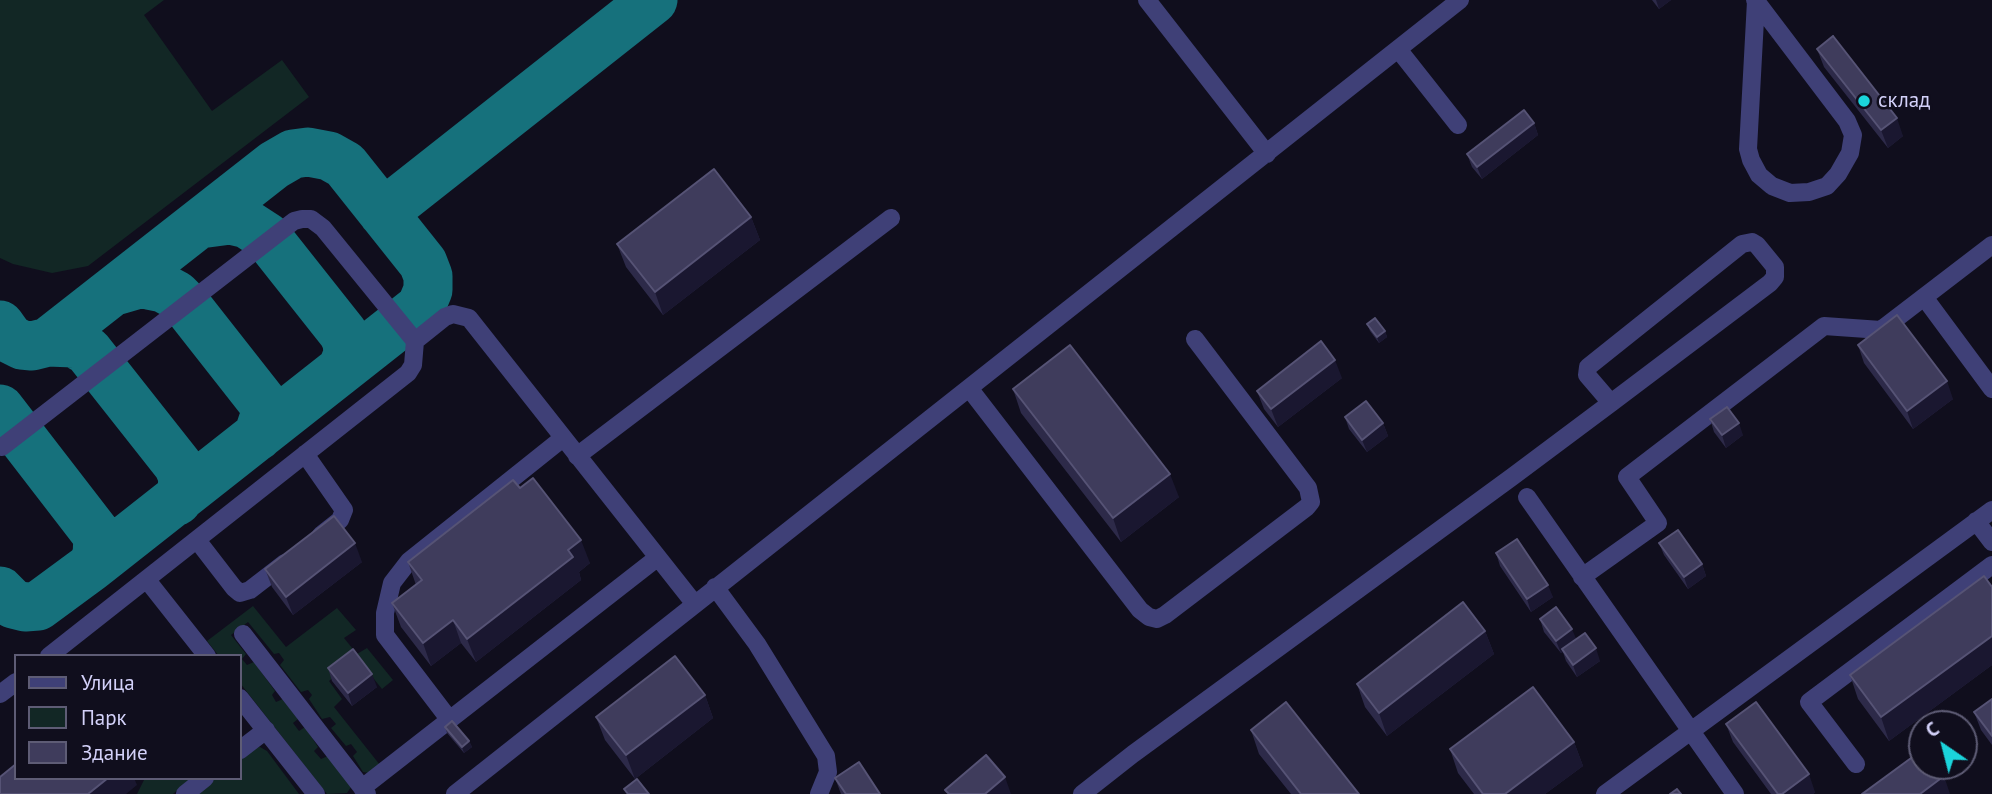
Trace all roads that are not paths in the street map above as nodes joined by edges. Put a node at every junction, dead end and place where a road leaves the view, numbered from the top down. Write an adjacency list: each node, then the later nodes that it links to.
1 (1147, 0): 6 (lane)
2 (1460, 0): 4 (lane)
3 (1756, 0): 3 (lane)
4 (1398, 49): 5 (lane); 6 (lane)
5 (1458, 125)
6 (1267, 154): 12 (lane)
7 (891, 218): 18 (lane)
8 (1992, 245): 9 (lane)
9 (1924, 297): 13 (lane); 26 (lane)
10 (1195, 339): 12 (lane)
11 (415, 341): 15 (lane); 16 (lane); 17 (lane)
12 (969, 388): 28 (lane)
13 (1992, 389)
14 (1611, 403): 14 (lane); 45 (lane)
15 (563, 438): 18 (lane); 34 (lane)
16 (2, 447)
17 (305, 454): 22 (lane); 22 (lane)
18 (577, 456): 24 (lane)
19 (1527, 497): 26 (lane)
20 (1992, 510): 21 (lane)
21 (1976, 521): 23 (lane); 36 (lane)
22 (197, 540): 27 (lane)
23 (1992, 542)
24 (657, 558): 29 (lane); 34 (lane)
25 (1992, 565): 38 (lane)
26 (1582, 577): 36 (lane)
27 (147, 580): 31 (lane); 32 (lane)
28 (715, 587): 29 (lane); 44 (lane)
29 (694, 603): 43 (lane)
30 (243, 634): 40 (lane)
31 (53, 654)
32 (203, 654)
33 (242, 700): 35 (lane)
34 (449, 719): 40 (lane)
35 (266, 730): 37 (lane); 42 (lane)
36 (1689, 732): 46 (lane); 47 (lane)
37 (242, 748)
38 (1856, 764)
39 (202, 780): 41 (lane)
40 (365, 791)
41 (185, 794)
42 (316, 794)
43 (455, 794)
44 (819, 794)
45 (1082, 794)
46 (1605, 794)
47 (1735, 794)

